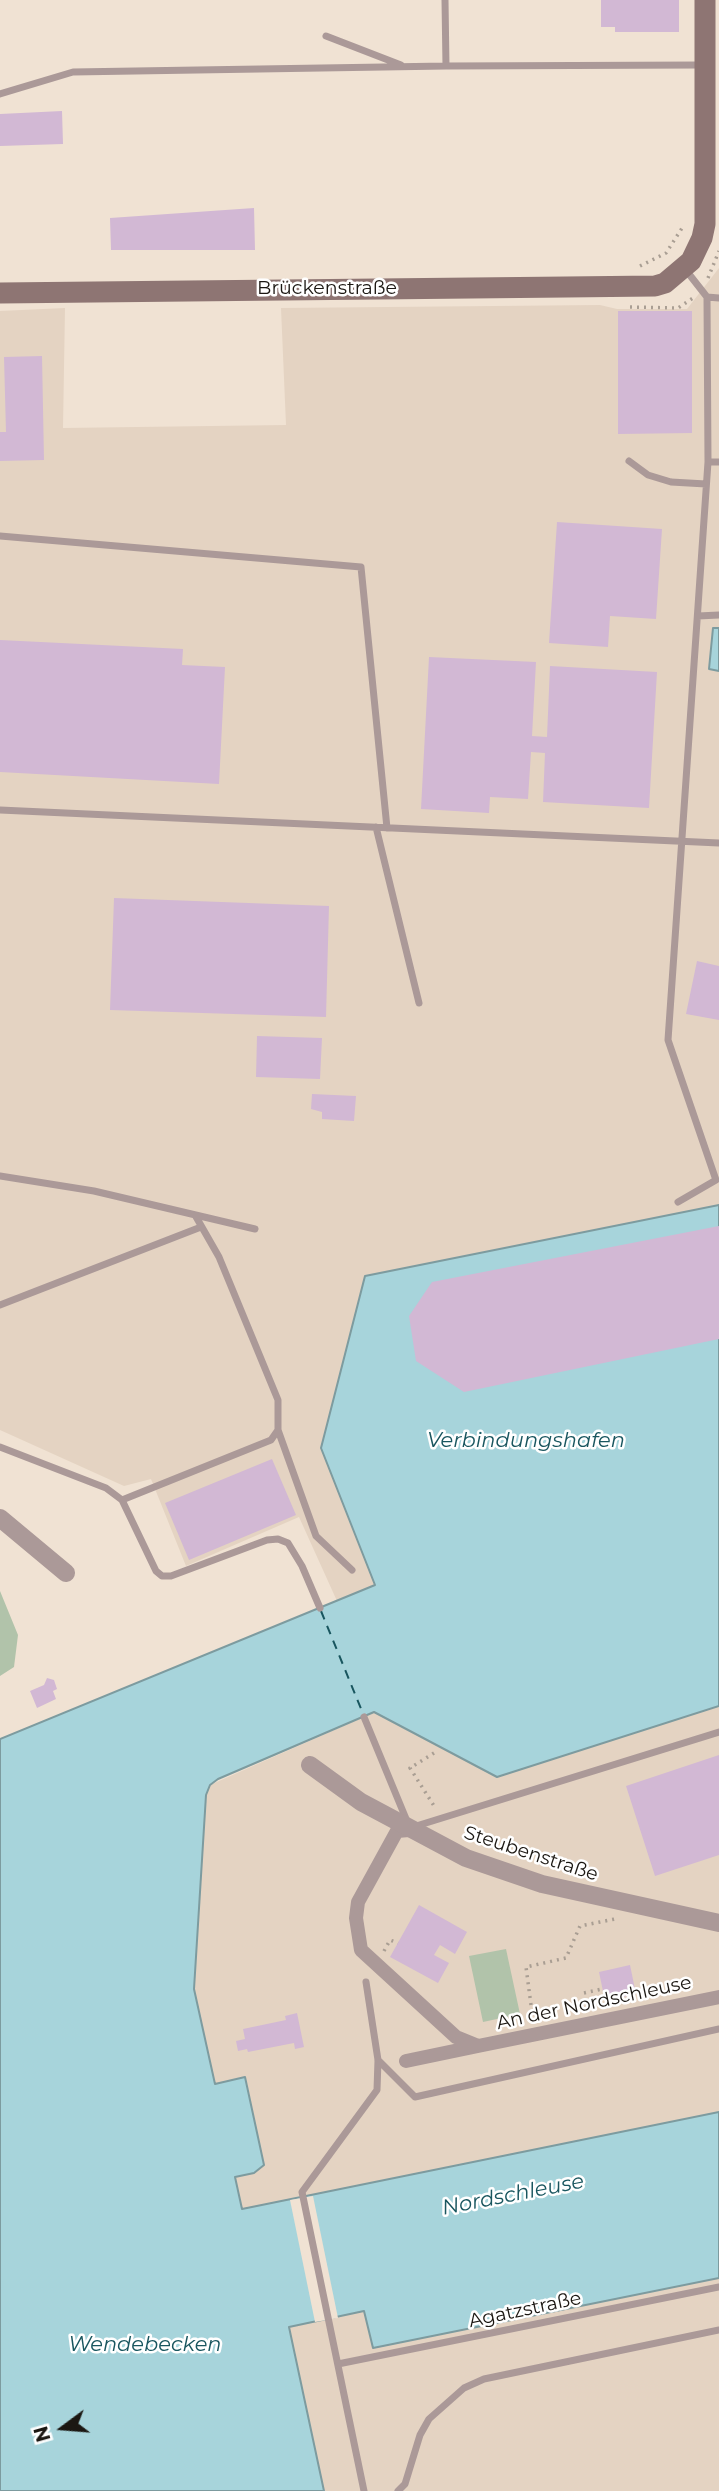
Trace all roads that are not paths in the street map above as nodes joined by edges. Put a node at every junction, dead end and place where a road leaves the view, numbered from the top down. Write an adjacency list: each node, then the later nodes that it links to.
1 (445, 0): 5 (lane)
2 (705, 0): 4 (main road)
3 (326, 36): 6 (lane)
4 (706, 65): 5 (lane); 8 (main road)
5 (446, 66): 6 (lane)
6 (405, 67): 7 (lane)
7 (0, 94)
8 (712, 198): 9 (main road)
9 (685, 269): 10 (main road, Brückenstraße); 11 (lane)
10 (0, 293)
11 (707, 297): 12 (lane); 14 (lane)
12 (719, 298)
13 (629, 461): 16 (lane)
14 (708, 462): 15 (lane); 16 (lane)
15 (719, 462)
16 (706, 484): 19 (lane)
17 (0, 536): 22 (lane)
18 (719, 615): 19 (lane)
19 (698, 616): 23 (lane)
20 (0, 810): 21 (lane)
21 (376, 827): 22 (lane); 25 (lane)
22 (387, 828): 23 (lane)
23 (681, 839): 24 (lane); 27 (lane)
24 (719, 843)
25 (419, 1003)
26 (0, 1176): 29 (lane)
27 (718, 1179): 28 (lane)
28 (678, 1202)
29 (195, 1215): 30 (lane); 31 (lane)
30 (201, 1227): 32 (lane); 33 (lane)
31 (255, 1229)
32 (0, 1305)
33 (278, 1430): 35 (lane); 37 (lane)
34 (0, 1447): 35 (lane)
35 (122, 1500): 39 (lane)
36 (0, 1518): 38 (street)
37 (352, 1570)
38 (66, 1573)
39 (320, 1608)
40 (364, 1717): 43 (lane)
41 (719, 1732): 43 (lane)
42 (310, 1765): 43 (street, Steubenstraße)
43 (410, 1830): 44 (street, Steubenstraße); 48 (street, An der Nordschleuse)
44 (719, 1923)
45 (366, 1982): 49 (lane)
46 (719, 1997): 48 (street, An der Nordschleuse)
47 (719, 2029): 49 (lane)
48 (478, 2046): 50 (street, An der Nordschleuse)
49 (378, 2060): 53 (lane)
50 (406, 2061)
51 (719, 2287): 53 (lane, Agatzstraße)
52 (719, 2330): 55 (lane)
53 (338, 2364): 54 (lane)
54 (363, 2491)
55 (398, 2491)

